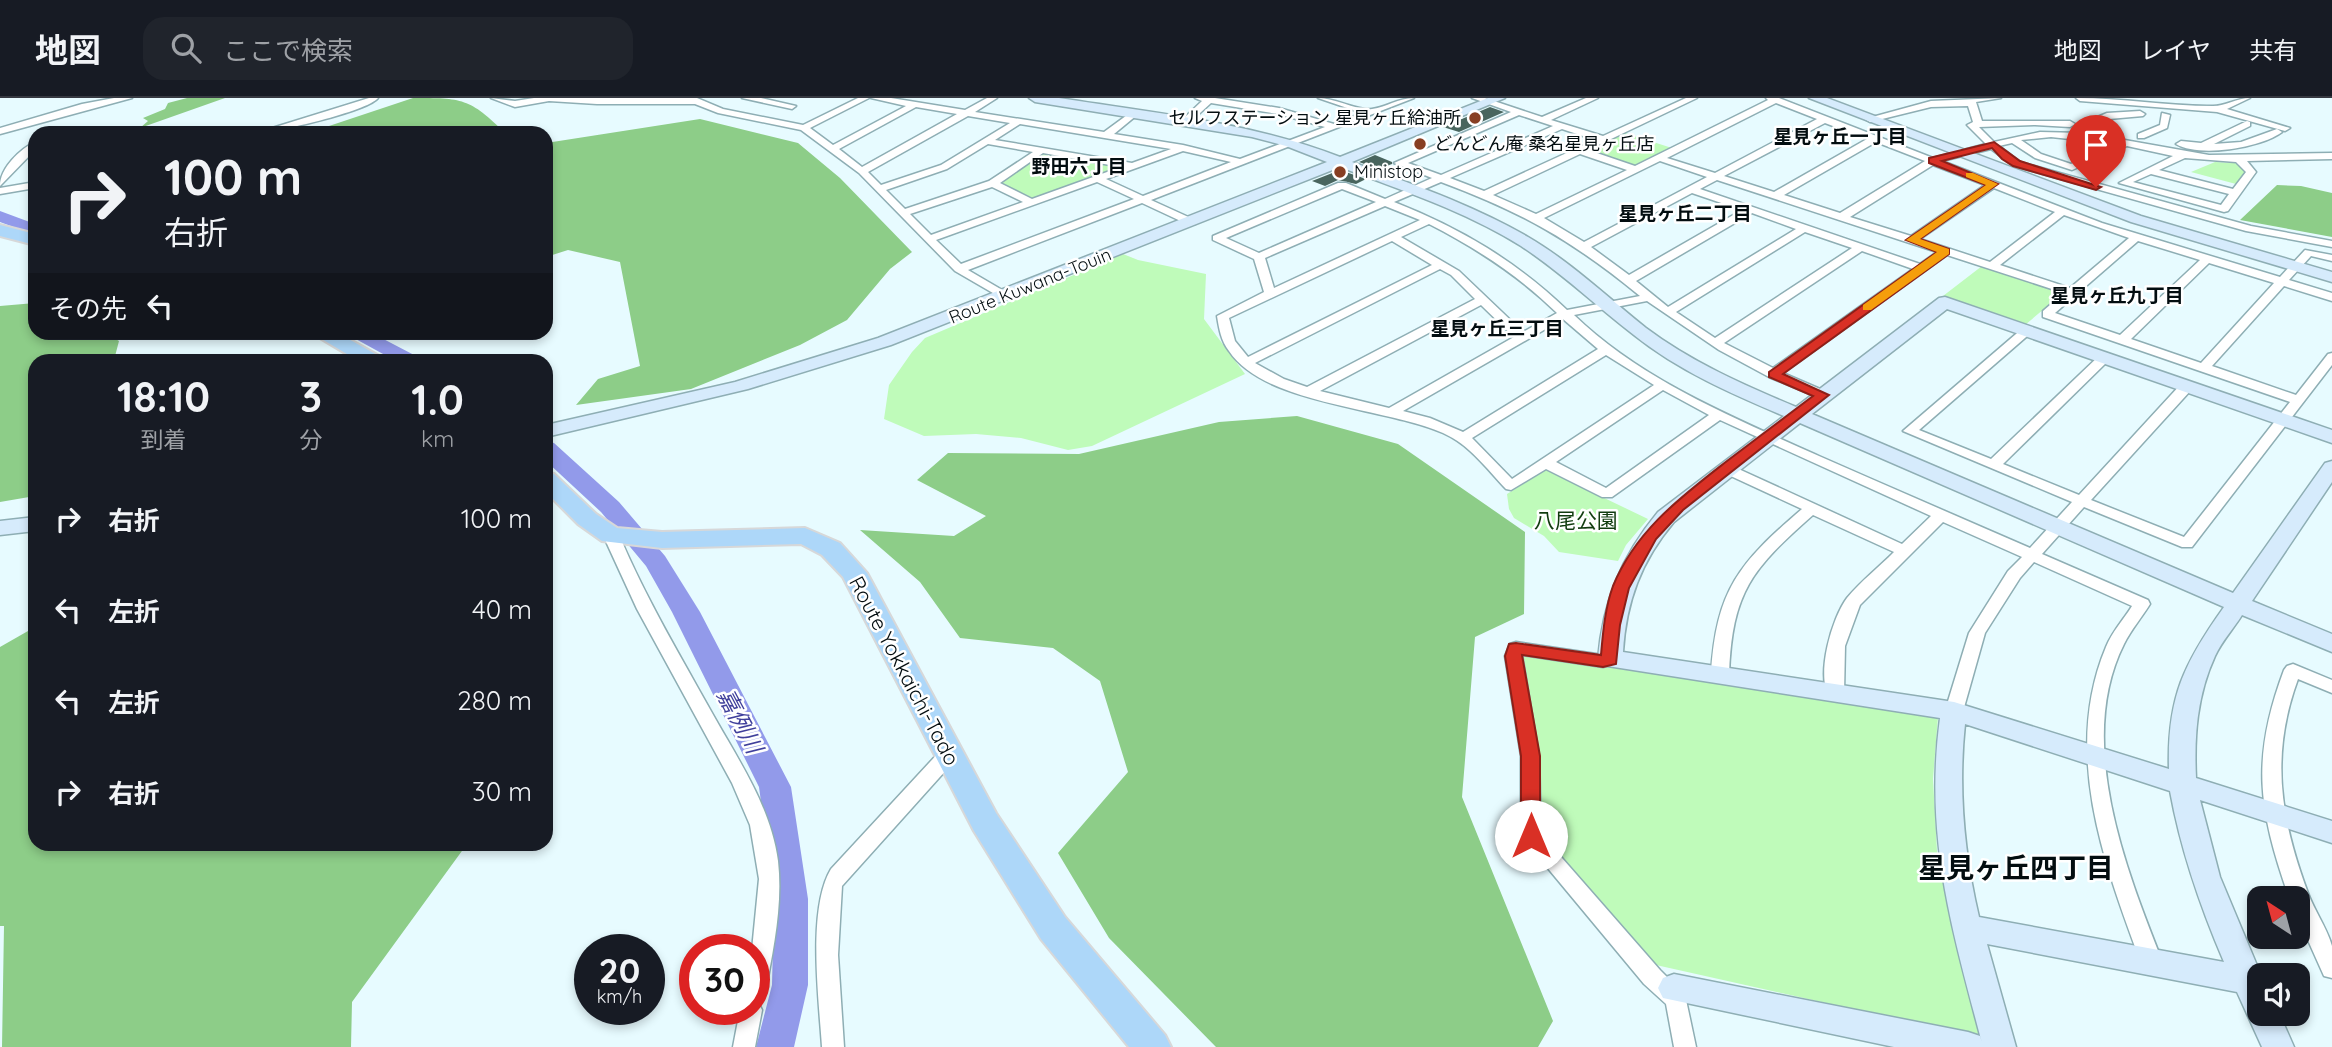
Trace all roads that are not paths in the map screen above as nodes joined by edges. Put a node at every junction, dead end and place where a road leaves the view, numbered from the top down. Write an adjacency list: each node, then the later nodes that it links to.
1 (128, 98): 33 (street)
2 (374, 98): 44 (street)
3 (495, 98): 22 (street)
4 (746, 98): 36 (street)
5 (865, 98): 47 (street)
6 (875, 98): 25 (street)
7 (993, 98): 30 (street)
8 (1035, 98): 31 (street)
9 (1206, 98): 26 (street); 39 (street)
10 (1272, 98): 26 (street)
11 (1322, 98): 32 (street)
12 (1594, 98): 37 (street)
13 (1693, 98): 55 (street)
14 (1815, 98): 35 (street)
15 (2080, 98): 21 (street)
16 (2177, 98): 28 (street)
17 (2246, 98): 27 (street)
18 (1406, 99): 32 (street)
19 (1488, 99): 29 (street); 74 (street, Route Kuwana-Touin)
20 (1773, 99): 34 (street); 70 (street)
21 (2092, 99): 28 (street)
22 (693, 100): 36 (street)
23 (1970, 100): 24 (street); 35 (street); 40 (street)
24 (1999, 100)
25 (916, 104): 30 (street); 63 (street)
26 (1262, 108): 46 (street)
27 (2218, 109): 28 (street); 48 (street)
28 (2166, 111): 41 (street); 50 (street); 53 (street)
29 (1520, 112): 37 (street); 81 (street)
30 (967, 113): 38 (street); 77 (street)
31 (1134, 113): 39 (street); 52 (street)
32 (1370, 113): 46 (street)
33 (59, 114): 43 (street); 49 (street)
34 (1825, 119): 54 (street); 79 (street)
35 (1870, 119): 67 (street)
36 (766, 120): 47 (street)
37 (1542, 120): 45 (street)
38 (1019, 121): 52 (street); 57 (street)
39 (1186, 121): 58 (street)
40 (1978, 124): 50 (street); 60 (street)
41 (2247, 124): 61 (street); 61 (street)
42 (28, 126): 51 (street)
43 (29, 126)
44 (289, 126)
45 (1562, 126): 55 (street); 81 (street)
46 (1335, 127): 58 (street)
47 (804, 128): 63 (street)
48 (2285, 128)
49 (0, 131)
50 (2086, 131): 53 (street); 56 (street); 59 (street)
51 (23, 133)
52 (1107, 135): 62 (street)
53 (2141, 136): 61 (street)
54 (1876, 138): 72 (street); 92 (street)
55 (1604, 139): 66 (street)
56 (2013, 139): 59 (street); 60 (street)
57 (987, 141): 64 (street); 86 (street)
58 (1291, 143): 73 (street); 74 (street)
59 (2124, 144): 68 (street)
60 (1994, 145): 67 (street); 110 (street)
61 (2202, 146)
62 (1183, 148): 73 (street); 75 (street)
63 (832, 149): 77 (street)
64 (1042, 150): 75 (street); 83 (street)
65 (28, 151): 82 (street)
66 (1580, 151): 76 (street); 91 (street)
67 (1961, 153): 72 (street); 119 (street)
68 (2183, 155): 71 (street); 78 (street)
69 (2332, 156): 71 (street)
70 (1659, 158): 76 (street); 79 (street)
71 (2239, 159): 90 (street)
72 (1932, 160): 84 (street); 99 (street)
73 (1241, 162): 93 (street)
74 (1340, 162): 87 (street); 102 (street, Route Kuwana-Touin)
75 (1133, 166): 80 (street)
76 (1635, 169): 100 (street)
77 (862, 171): 86 (street)
78 (2151, 171): 90 (street); 90 (street)
79 (1716, 176): 88 (street); 92 (street)
80 (1098, 178): 93 (street); 94 (street)
81 (1440, 178): 87 (street); 91 (street)
82 (0, 183)
83 (993, 183): 94 (street); 98 (street)
84 (1993, 184): 97 (street); 109 (street)
85 (28, 186): 89 (street)
86 (879, 189): 98 (street)
87 (1413, 190): 95 (street); 131 (street)
88 (1690, 190): 96 (street); 111 (street)
89 (0, 191)
90 (2236, 192)
91 (1484, 195): 100 (street)
92 (1775, 196): 99 (street)
93 (1143, 199): 102 (street); 121 (street)
94 (1031, 202): 108 (street)
95 (1386, 203): 101 (street); 114 (street); 114 (street)
96 (1750, 210): 103 (street); 123 (street)
97 (2063, 211): 107 (street); 118 (street)
98 (903, 213): 108 (street)
99 (1842, 217): 109 (street)
100 (1536, 218): 111 (street)
101 (1429, 220): 105 (street); 133 (street)
102 (1191, 222): 127 (street, Route Kuwana-Touin)
103 (1804, 228): 112 (street); 132 (street)
104 (0, 230): 106 (main road)
105 (1392, 237): 117 (street); 126 (street)
106 (28, 238)
107 (2135, 238): 116 (street); 125 (street)
108 (929, 239): 121 (street)
109 (1912, 240): 113 (street)
110 (2332, 244)
111 (1584, 246): 123 (street)
112 (1861, 247): 120 (street); 138 (street)
113 (1945, 251): 118 (street); 120 (street)
114 (1259, 257): 126 (street)
115 (2332, 258): 119 (street)
116 (2206, 260): 124 (street); 137 (street)
117 (1442, 264): 130 (street); 143 (street)
118 (1992, 267): 125 (street)
119 (2295, 267): 122 (street); 124 (street)
120 (1922, 268): 145 (street)
121 (958, 269): 127 (street)
122 (2332, 277)
123 (1629, 280): 129 (street)
124 (2282, 282): 128 (street); 144 (street)
125 (2072, 292): 137 (street)
126 (1270, 293): 143 (street)
127 (1005, 296): 155 (street, Route Kuwana-Touin)
128 (2332, 297)
129 (1650, 298): 131 (street); 132 (street)
130 (1483, 299): 135 (street); 148 (street)
131 (1607, 306): 133 (street); 153 (street)
132 (1668, 312): 138 (street)
133 (1563, 314): 135 (street); 139 (street)
134 (2027, 331): 142 (street); 149 (street); 160 (street)
135 (1522, 338): 151 (street)
136 (335, 340): 140 (main road)
137 (2122, 340): 144 (street)
138 (1715, 343): 145 (street)
139 (1606, 349): 146 (street); 157 (street)
140 (361, 354)
141 (2332, 356): 150 (street)
142 (2104, 358): 147 (street); 160 (street)
143 (1245, 363): 148 (street)
144 (2203, 368): 150 (street)
145 (1774, 374): 149 (street)
146 (1662, 386): 152 (street); 159 (street)
147 (2187, 386): 154 (street); 164 (street)
148 (1310, 391): 151 (street)
149 (1822, 395): 153 (street)
150 (2298, 400): 154 (street)
151 (1390, 413): 157 (street)
152 (1718, 415): 158 (street); 159 (street)
153 (1795, 416): 158 (street); 169 (street)
154 (2283, 420): 156 (street); 164 (street)
155 (553, 430)
156 (2332, 437)
157 (1462, 438): 159 (street)
158 (1767, 438): 162 (street); 166 (street)
159 (1546, 463)
160 (1993, 465): 164 (street)
161 (2332, 467): 173 (street)
162 (1727, 468): 165 (street); 175 (street)
163 (553, 486): 170 (main road, Route Yokkaichi-Tado)
164 (2082, 502): 169 (street)
165 (1812, 508): 171 (street); 176 (street)
166 (1941, 515): 171 (street); 172 (street)
167 (28, 525): 168 (street)
168 (0, 528)
169 (2058, 528): 172 (street); 173 (street)
170 (611, 535): 180 (main road, Route Yokkaichi-Tado); 186 (street)
171 (1904, 551): 178 (street)
172 (2033, 555): 179 (street); 181 (street)
173 (2238, 605): 174 (street); 182 (street)
174 (2332, 645)
175 (1610, 659): 176 (street); 191 (street)
176 (1720, 675): 178 (street)
177 (2332, 687): 183 (street)
178 (1835, 693): 179 (street)
179 (1954, 711): 181 (street); 185 (street)
180 (948, 754): 195 (street); 196 (main road, Route Yokkaichi-Tado)
181 (2095, 757): 182 (street); 187 (street)
182 (2183, 784): 183 (street); 189 (street)
183 (2274, 814): 184 (street); 188 (street)
184 (2332, 832)
185 (1968, 928): 187 (street); 199 (street)
186 (767, 934)
187 (2152, 963): 190 (street)
188 (2332, 969)
189 (2247, 978)
190 (2247, 990)
191 (1675, 993): 197 (street); 198 (street)
192 (748, 1025): 194 (street)
193 (2269, 1026): 200 (street)
194 (744, 1047)
195 (833, 1047)
196 (1152, 1047)
197 (1685, 1047)
198 (1968, 1047)
199 (2000, 1047)
200 (2278, 1047)

